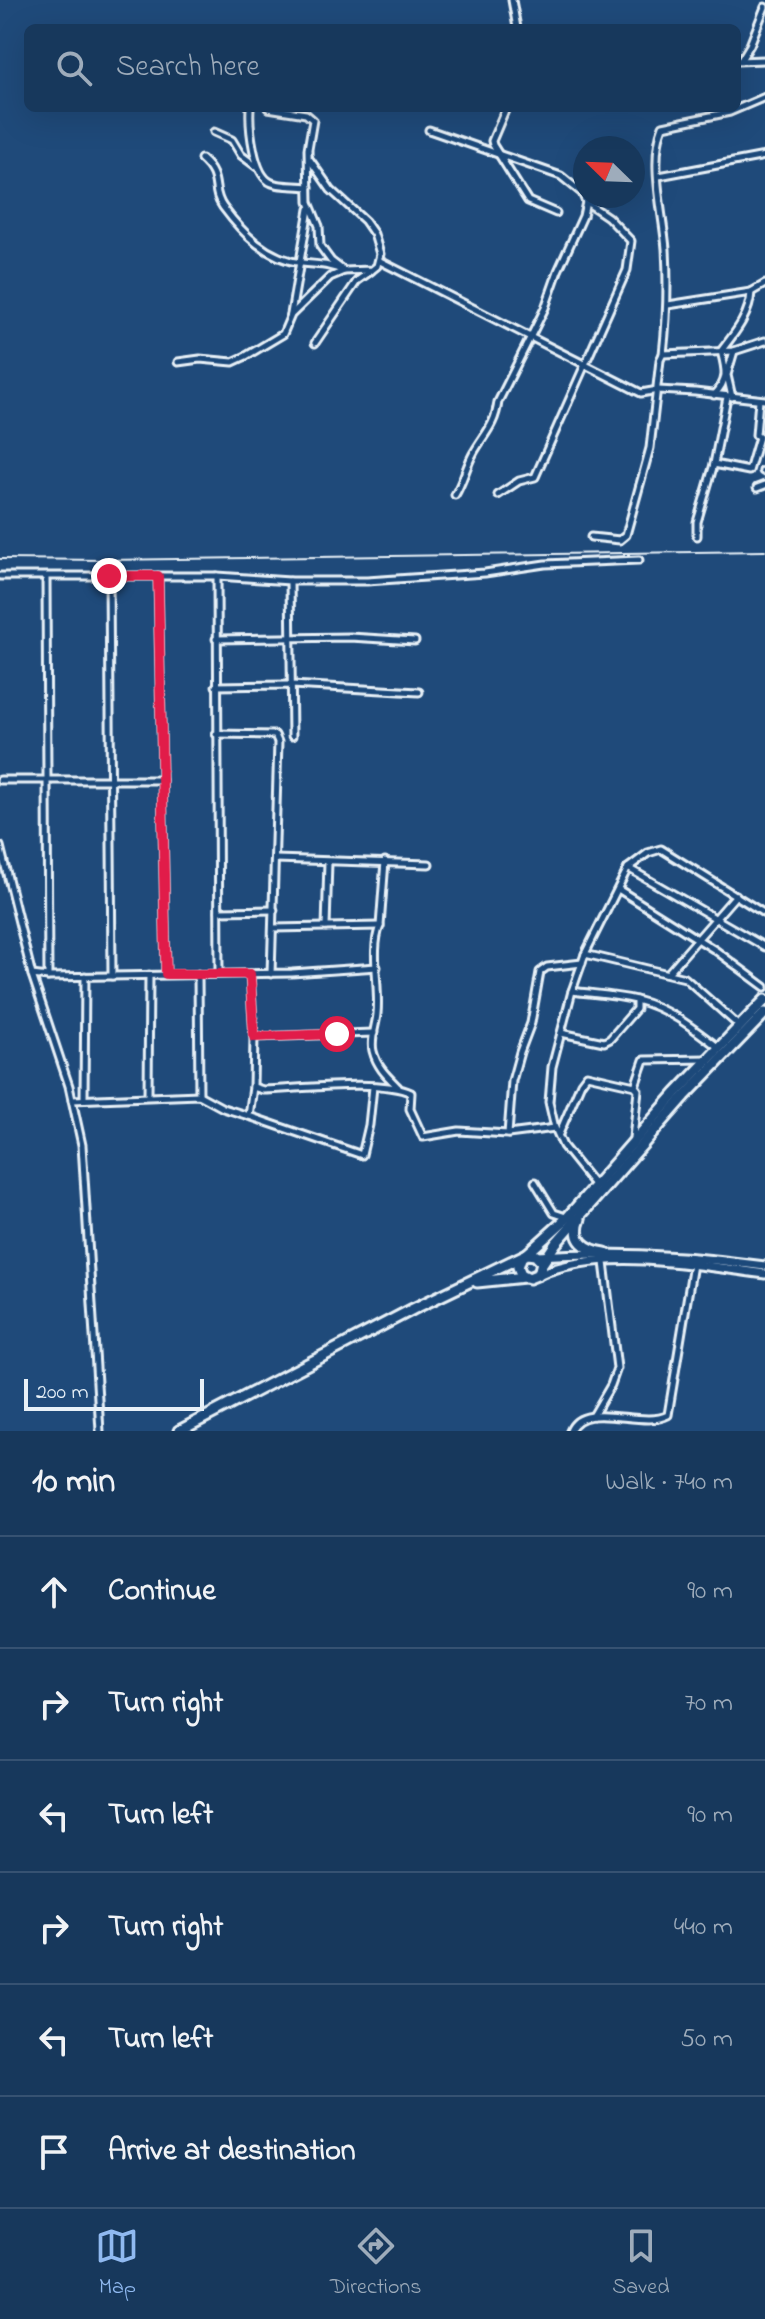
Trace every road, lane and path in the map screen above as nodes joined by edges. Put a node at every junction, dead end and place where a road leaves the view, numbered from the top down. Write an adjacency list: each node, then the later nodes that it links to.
1 (512, 0): 3 (street)
2 (765, 7): 4 (street)
3 (516, 24)
4 (741, 58)
5 (765, 60): 6 (street)
6 (741, 61)
7 (765, 97): 8 (street)
8 (741, 107)
9 (250, 112): 19 (street)
10 (293, 112): 17 (street)
11 (504, 112): 15 (street)
12 (730, 112): 20 (street)
13 (429, 130): 15 (street)
14 (214, 132): 19 (street)
15 (498, 154): 21 (street); 26 (street)
16 (765, 156): 20 (street)
17 (309, 158): 22 (street); 27 (street)
18 (201, 159): 28 (street)
19 (258, 168): 22 (street)
20 (659, 176): 33 (street)
21 (573, 186)
22 (309, 187): 23 (street)
23 (309, 202): 28 (street); 30 (street)
24 (585, 208): 35 (street)
25 (595, 208): 42 (street)
26 (556, 213)
27 (380, 261): 29 (street); 35 (street)
28 (301, 263): 30 (street); 34 (street)
29 (372, 270): 30 (street); 37 (street)
30 (344, 271): 34 (street)
31 (765, 284): 32 (street)
32 (751, 292): 33 (street); 38 (street)
33 (668, 305): 40 (street)
34 (291, 315): 41 (street)
35 (531, 337): 42 (street); 52 (street)
36 (765, 341): 39 (street)
37 (315, 343)
38 (721, 351): 39 (street); 40 (street); 43 (street)
39 (734, 351): 43 (street)
40 (663, 354): 44 (street)
41 (178, 362)
42 (585, 365): 44 (street); 53 (street)
43 (727, 375): 45 (street); 46 (street)
44 (658, 390): 45 (street); 55 (street)
45 (714, 395): 46 (street)
46 (729, 397): 47 (street); 49 (street)
47 (762, 400): 48 (street)
48 (762, 438): 49 (street)
49 (714, 464): 54 (street)
50 (765, 485): 51 (street)
51 (757, 488)
52 (455, 495)
53 (498, 495)
54 (697, 536)
55 (591, 537)
56 (639, 560): 62 (street)
57 (0, 576): 61 (street)
58 (109, 576): 59 (street); 61 (street); 73 (street)
59 (158, 576): 60 (street); 72 (street)
60 (217, 576): 62 (street); 64 (street)
61 (46, 577): 74 (street)
62 (290, 581): 63 (street)
63 (293, 638): 64 (street); 65 (street); 66 (street)
64 (216, 639): 67 (street)
65 (415, 641)
66 (291, 685): 67 (street); 68 (street); 70 (street)
67 (216, 686): 69 (street)
68 (419, 692)
69 (216, 734): 76 (street); 84 (street)
70 (292, 736)
71 (0, 780): 74 (street)
72 (162, 780): 73 (street); 97 (street)
73 (111, 781): 74 (street); 104 (street)
74 (47, 782): 105 (street)
75 (0, 846): 101 (street)
76 (275, 859): 78 (street); 83 (street)
77 (385, 861): 78 (street); 79 (street); 87 (street)
78 (328, 862): 88 (street)
79 (429, 864)
80 (628, 868): 81 (street); 82 (street); 86 (street)
81 (618, 889): 90 (street); 92 (street)
82 (736, 895): 85 (street); 86 (street)
83 (274, 910): 84 (street); 89 (street)
84 (219, 911): 95 (street)
85 (765, 914)
86 (717, 918): 90 (street); 91 (street)
87 (380, 926): 88 (street); 94 (street)
88 (326, 927): 89 (street)
89 (273, 928): 100 (street)
90 (697, 940): 96 (street); 106 (street)
91 (765, 947)
92 (585, 954): 93 (street); 96 (street)
93 (582, 963): 107 (street); 127 (street)
94 (377, 967): 100 (street); 112 (street)
95 (219, 973): 98 (street); 99 (street)
96 (668, 973): 111 (street)
97 (166, 974): 98 (street); 102 (street)
98 (198, 974): 121 (street)
99 (250, 974): 100 (street); 114 (street)
100 (271, 974)
101 (32, 975): 105 (street); 123 (street)
102 (149, 975): 104 (street); 122 (street)
103 (85, 976): 104 (street); 105 (street); 124 (street)
104 (112, 976)
105 (48, 977)
106 (765, 987)
107 (572, 991): 108 (street); 113 (street)
108 (636, 1000): 113 (street); 115 (street)
109 (765, 1000): 111 (highway)
110 (765, 1013): 131 (highway)
111 (739, 1027): 115 (highway)
112 (374, 1033): 114 (street); 120 (street)
113 (561, 1033): 126 (street)
114 (254, 1037): 118 (street)
115 (719, 1048): 116 (highway)
116 (708, 1059): 117 (street); 128 (highway)
117 (635, 1086): 126 (street); 128 (street)
118 (253, 1087): 119 (street); 125 (street)
119 (373, 1087): 120 (street); 125 (street)
120 (398, 1088): 127 (street)
121 (199, 1095): 122 (street); 125 (street)
122 (148, 1096): 124 (street)
123 (72, 1100): 124 (street); 142 (street)
124 (84, 1100)
125 (249, 1116)
126 (557, 1132): 127 (street); 130 (street)
127 (508, 1134)
128 (632, 1143): 130 (highway)
129 (535, 1182): 132 (street)
130 (595, 1186): 132 (highway)
131 (588, 1208): 133 (highway); 134 (highway)
132 (567, 1218): 133 (highway)
133 (535, 1257): 134 (main road); 138 (highway); 139 (highway); 140 (highway)
134 (605, 1257): 135 (main road); 136 (main road); 138 (main road); 141 (street)
135 (693, 1264): 137 (main road); 141 (street)
136 (765, 1266)
137 (765, 1274)
138 (536, 1276): 139 (highway)
139 (525, 1277): 140 (highway)
140 (469, 1283): 143 (highway)
141 (593, 1416): 144 (street)
142 (100, 1431)
143 (179, 1431)
144 (570, 1431)

